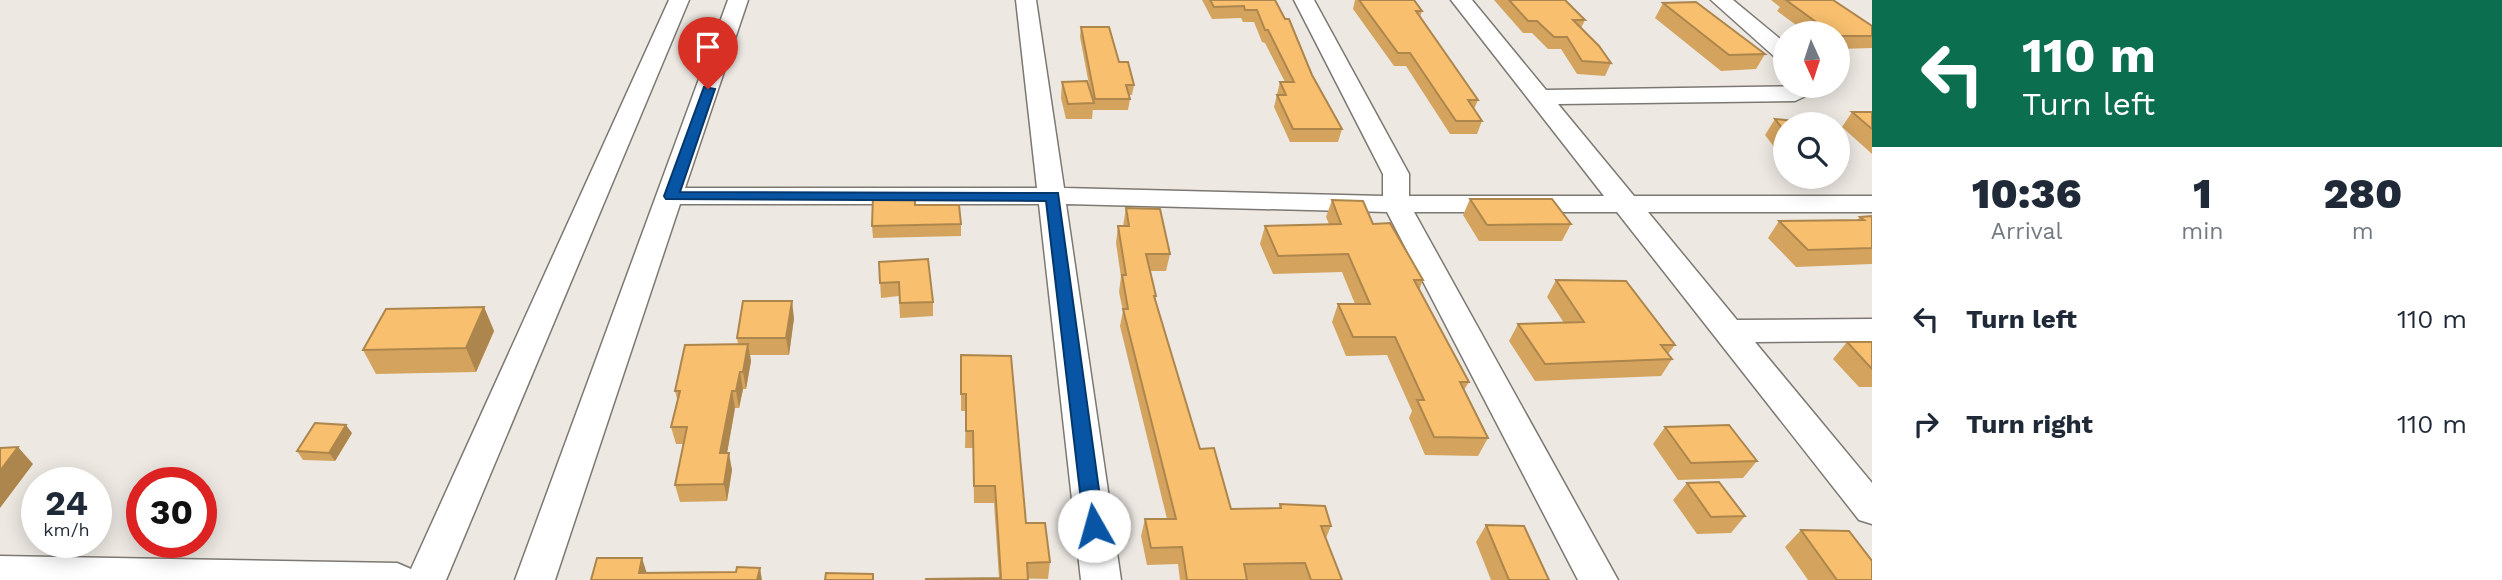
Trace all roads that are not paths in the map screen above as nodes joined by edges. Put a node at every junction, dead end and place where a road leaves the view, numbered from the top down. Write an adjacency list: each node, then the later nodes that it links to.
1 (679, 0): 20 (street)
2 (738, 0): 10 (street)
3 (1026, 0): 11 (street)
4 (1304, 0): 13 (street)
5 (1461, 0): 9 (street)
6 (1721, 0): 7 (street)
7 (1773, 44)
8 (1773, 94): 9 (street)
9 (1540, 97): 12 (street)
10 (671, 196): 11 (street); 21 (street)
11 (1053, 196): 13 (street); 22 (street)
12 (1624, 202): 13 (street); 14 (street); 16 (street)
13 (1396, 204): 23 (street)
14 (1872, 204)
15 (1872, 330): 16 (street)
16 (1728, 331): 17 (street)
17 (1872, 509)
18 (0, 573): 19 (street)
19 (397, 580)
20 (426, 580)
21 (535, 580)
22 (1101, 580)
23 (1598, 580)

